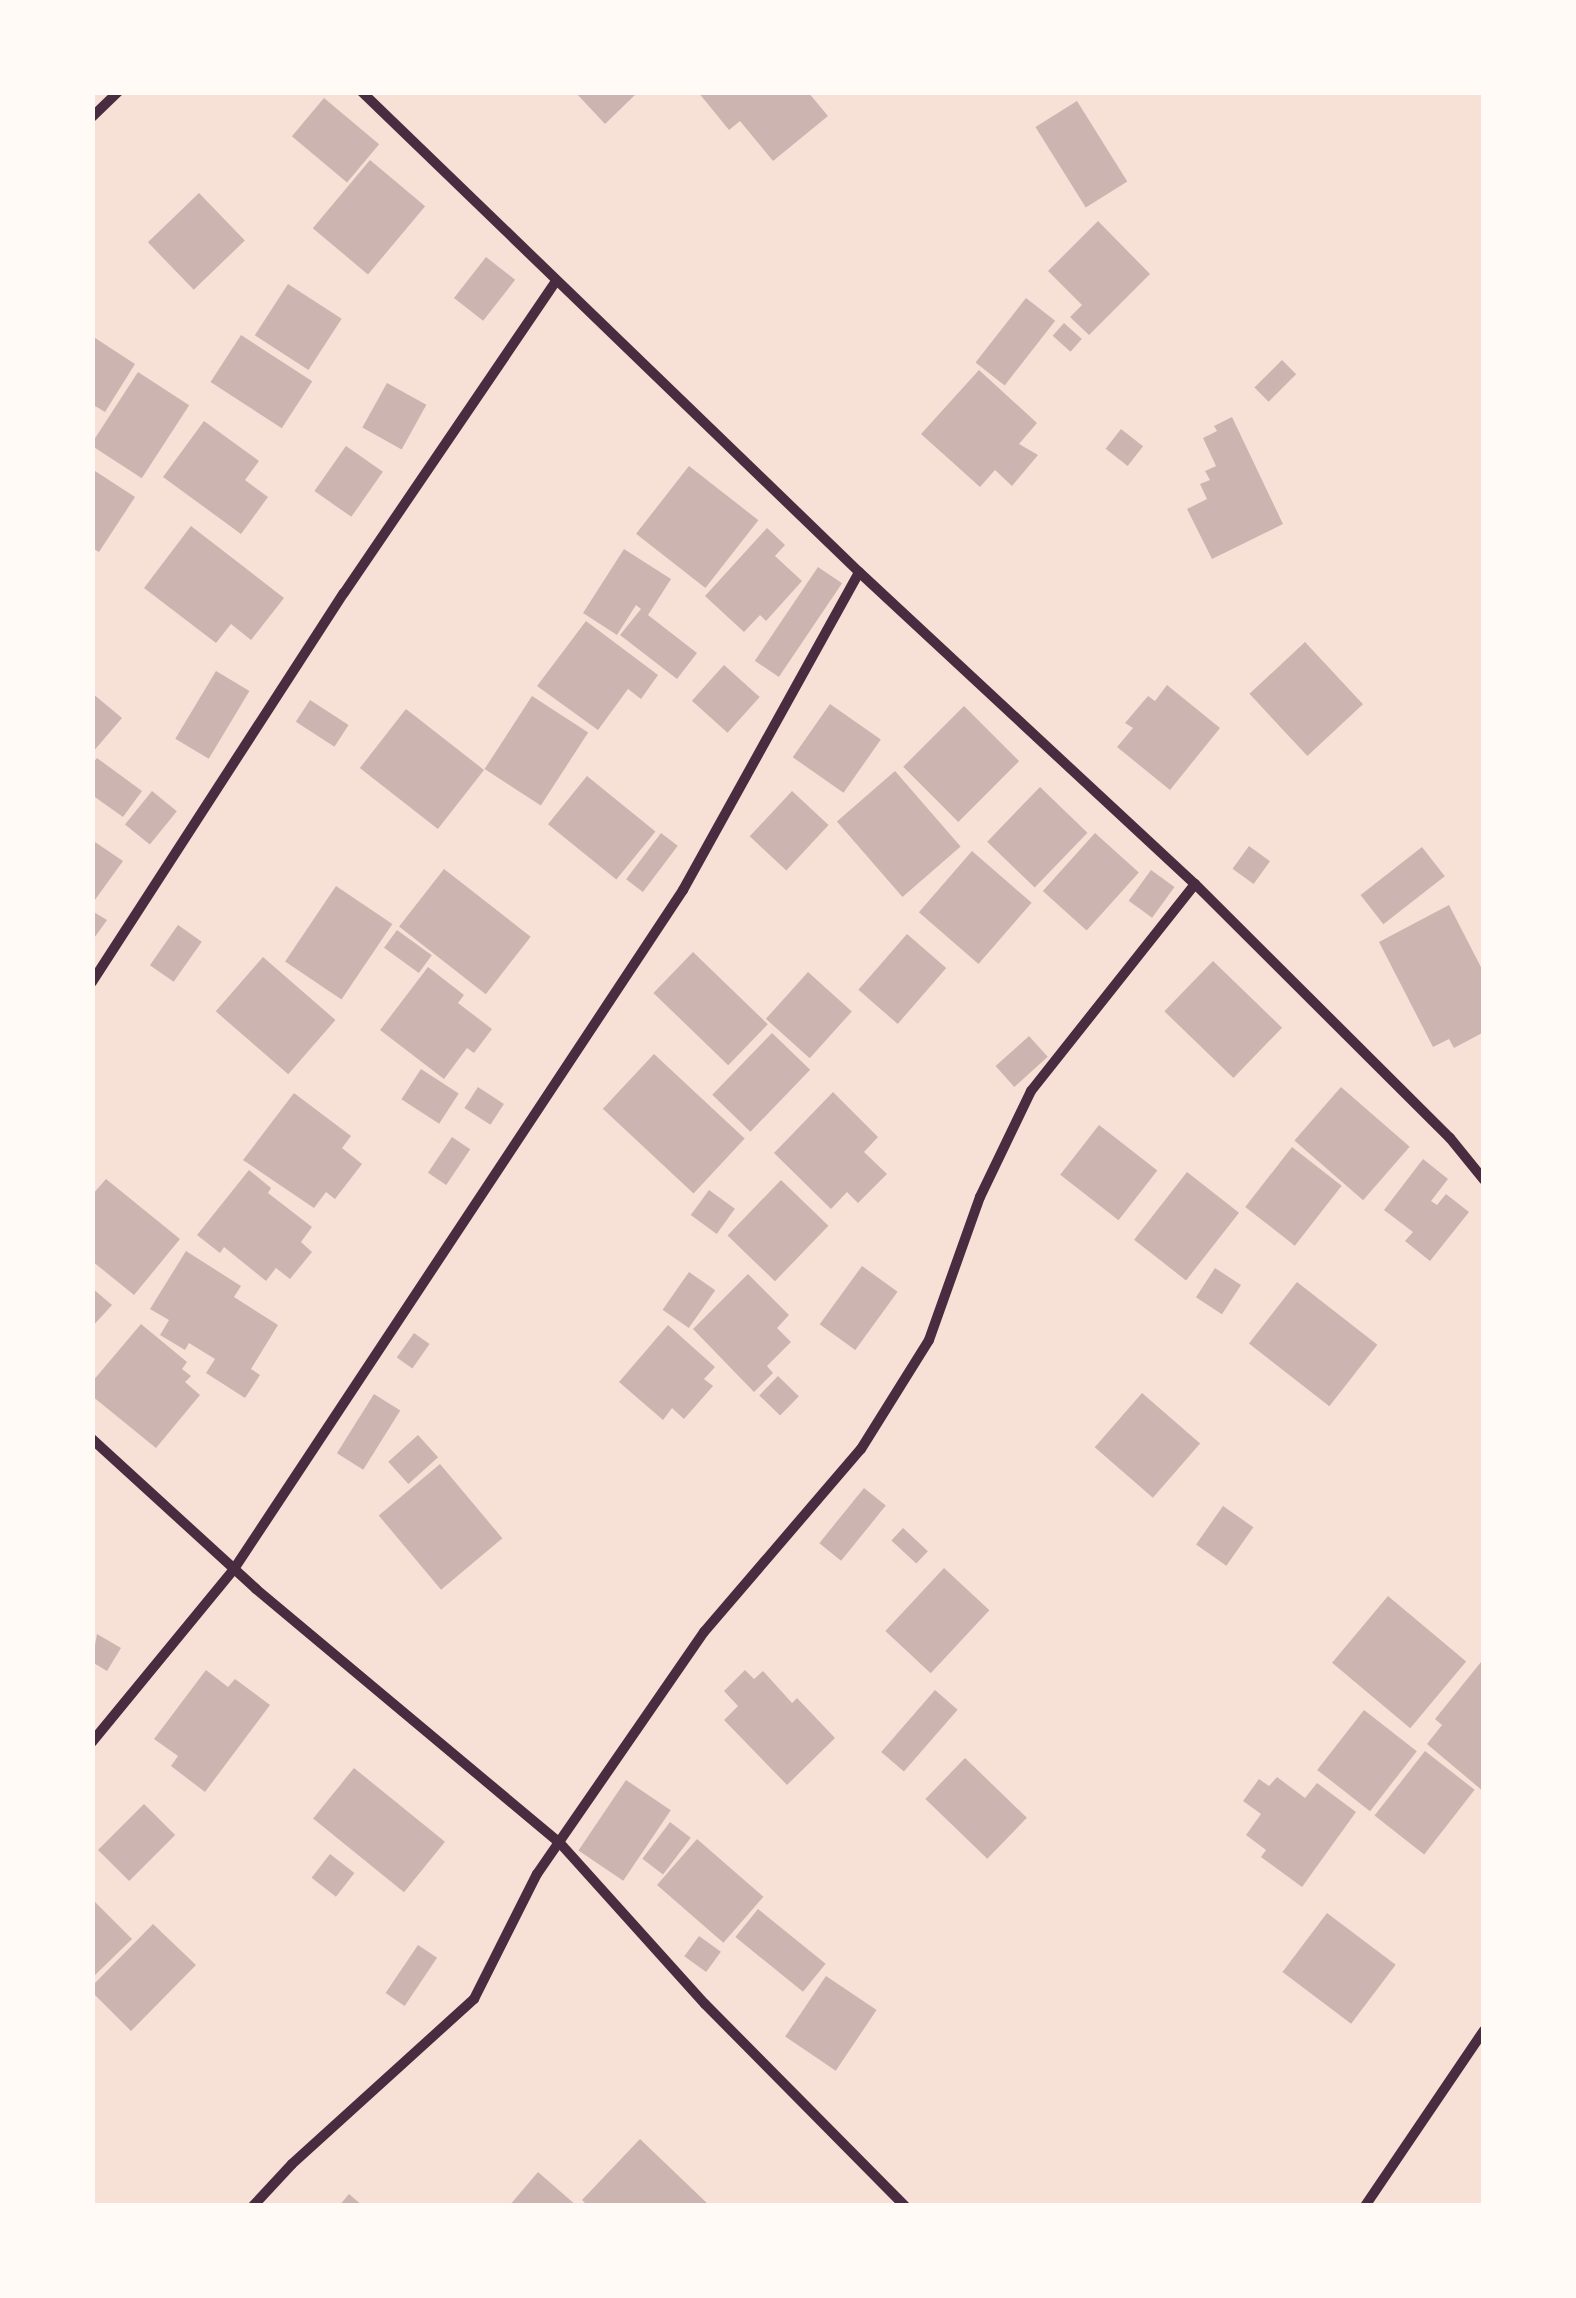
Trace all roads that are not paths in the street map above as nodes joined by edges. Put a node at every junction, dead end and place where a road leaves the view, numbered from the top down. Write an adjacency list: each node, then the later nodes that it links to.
1 (118, 92): 3 (street)
2 (362, 92): 4 (street)
3 (92, 116)
4 (555, 282): 5 (street); 7 (street)
5 (859, 572): 6 (street); 10 (street)
6 (1195, 884): 8 (street); 12 (street)
7 (92, 982)
8 (1484, 1180)
9 (92, 1439): 10 (street)
10 (234, 1569): 11 (street); 12 (street)
11 (92, 1742)
12 (559, 1842): 14 (street); 15 (street)
13 (1484, 2030): 16 (street)
14 (252, 2206)
15 (905, 2206)
16 (1365, 2206)

